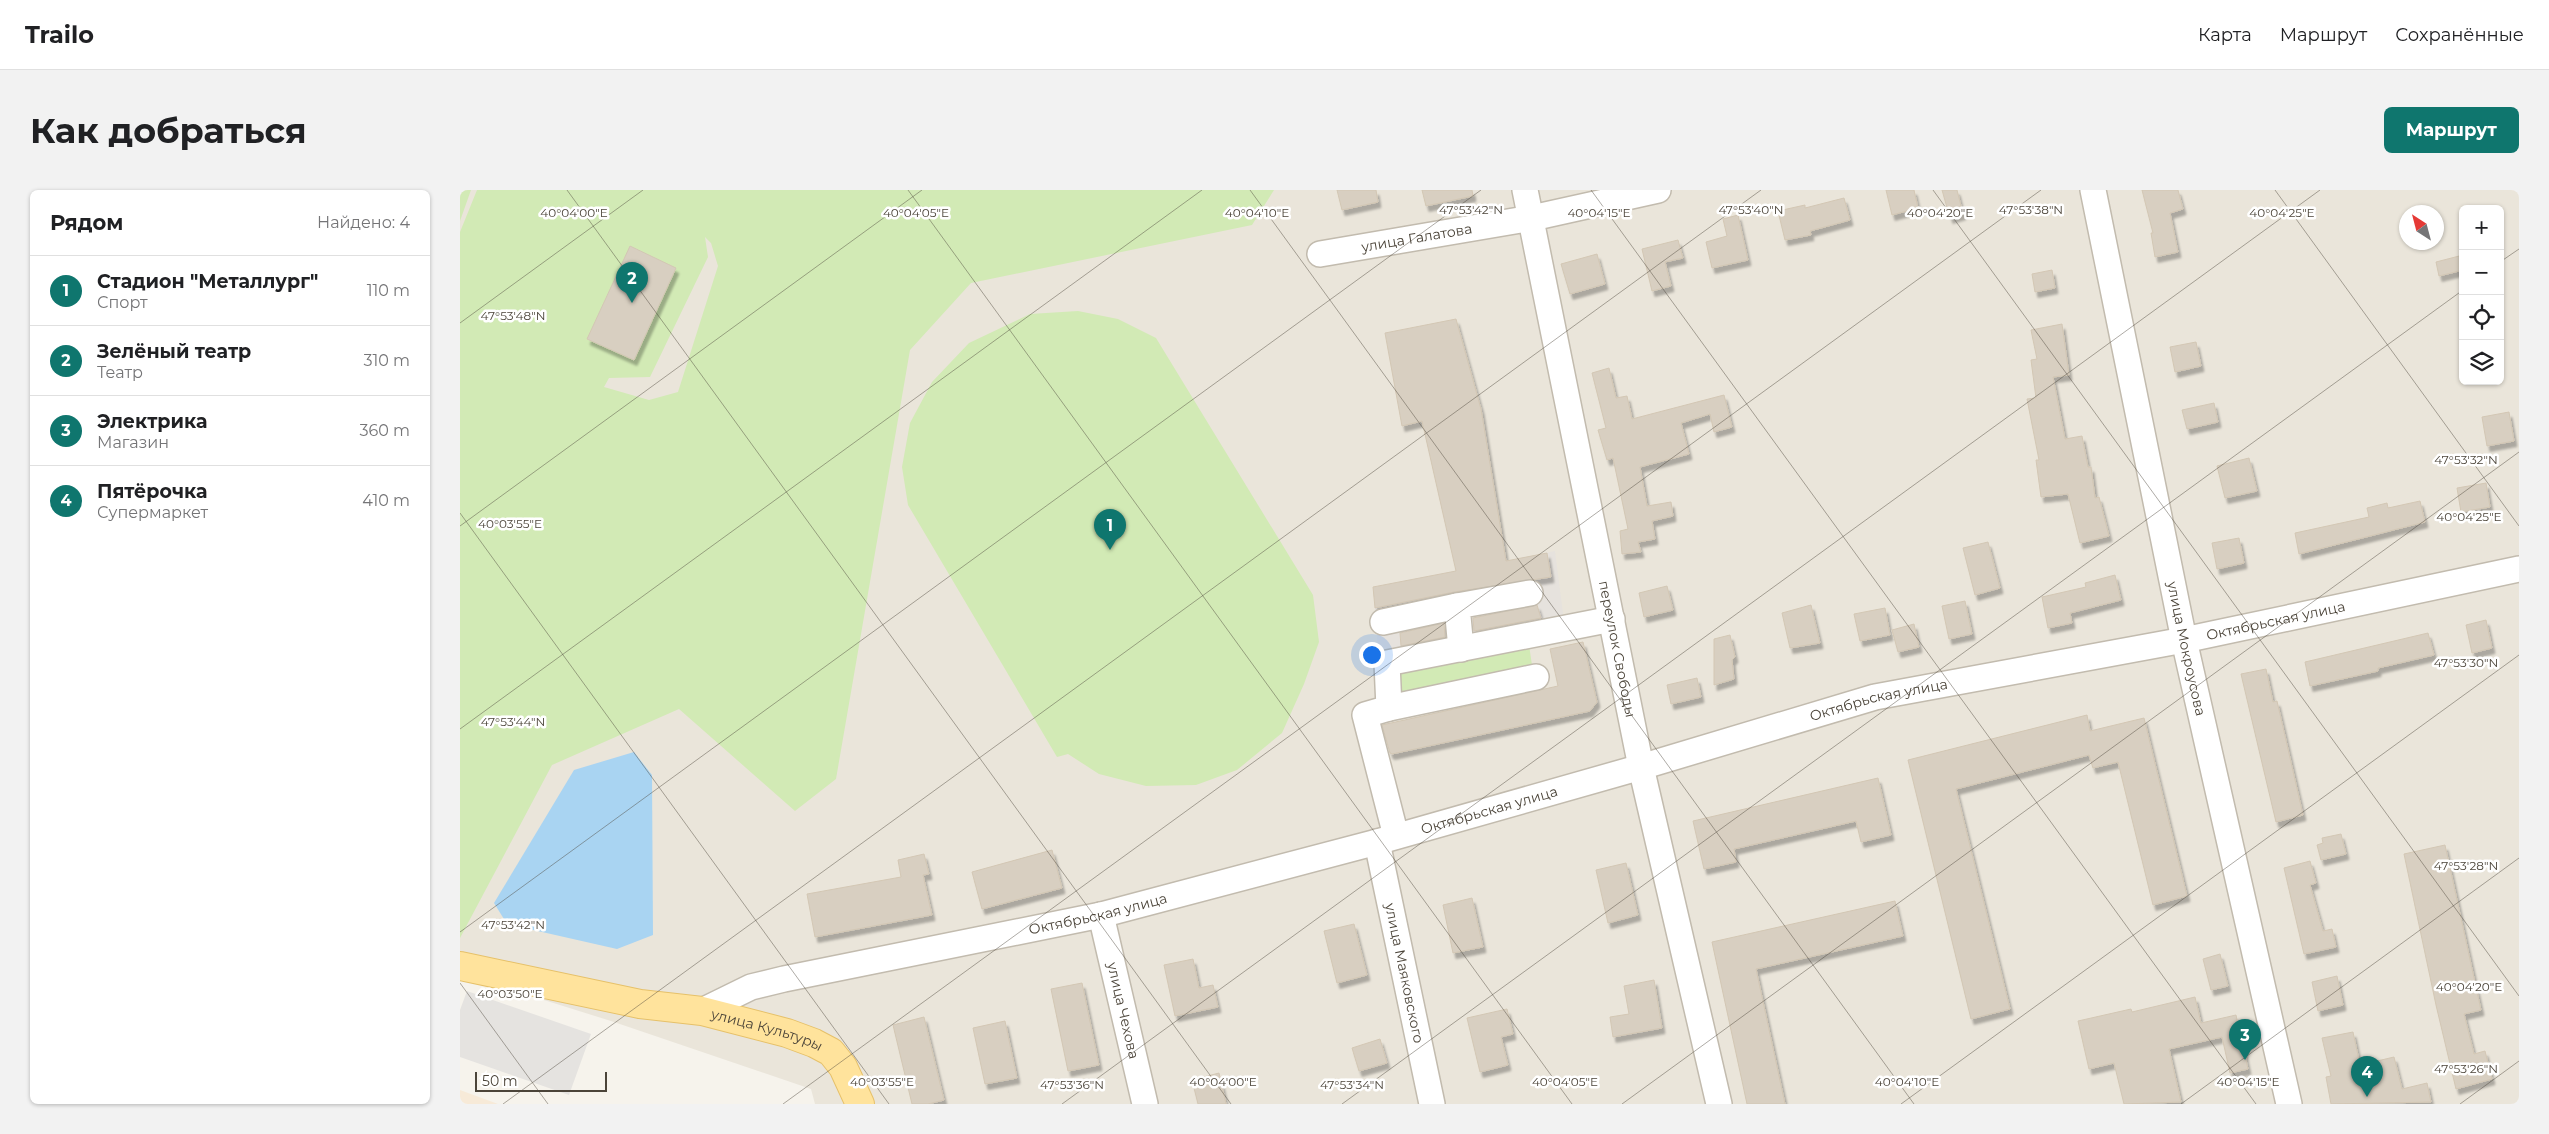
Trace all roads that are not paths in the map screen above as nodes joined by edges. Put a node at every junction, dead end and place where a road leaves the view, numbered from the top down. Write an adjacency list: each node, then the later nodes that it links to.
1 (1525, 190): 4 (street, переулок Свободы)
2 (1658, 190): 4 (street, улица Галатова)
3 (2092, 190): 11 (street, улица Мокроусова)
4 (1532, 218): 5 (street, улица Галатова); 9 (street, переулок Свободы)
5 (1320, 254)
6 (2519, 569): 11 (street, Октябрьская улица)
7 (1530, 593): 8 (street)
8 (1457, 606): 10 (street); 12 (street)
9 (1612, 619): 12 (street); 15 (street, переулок Свободы)
10 (1383, 622)
11 (2184, 640): 15 (street, Октябрьская улица); 24 (street, улица Мокроусова)
12 (1461, 649): 14 (street)
13 (1536, 677): 14 (street)
14 (1389, 708): 16 (street, улица Маяковского)
15 (1641, 767): 16 (street, Октябрьская улица); 23 (street, переулок Свободы)
16 (1387, 839): 17 (street, Октябрьская улица); 22 (street, улица Маяковского)
17 (1101, 915): 19 (street, Октябрьская улица); 20 (street, улица Чехова)
18 (460, 966): 19 (main road, Октябрьская улица)
19 (702, 1010): 21 (main road, улица Культуры)
20 (1141, 1103)
21 (860, 1104)
22 (1432, 1104)
23 (1719, 1104)
24 (2289, 1104)

